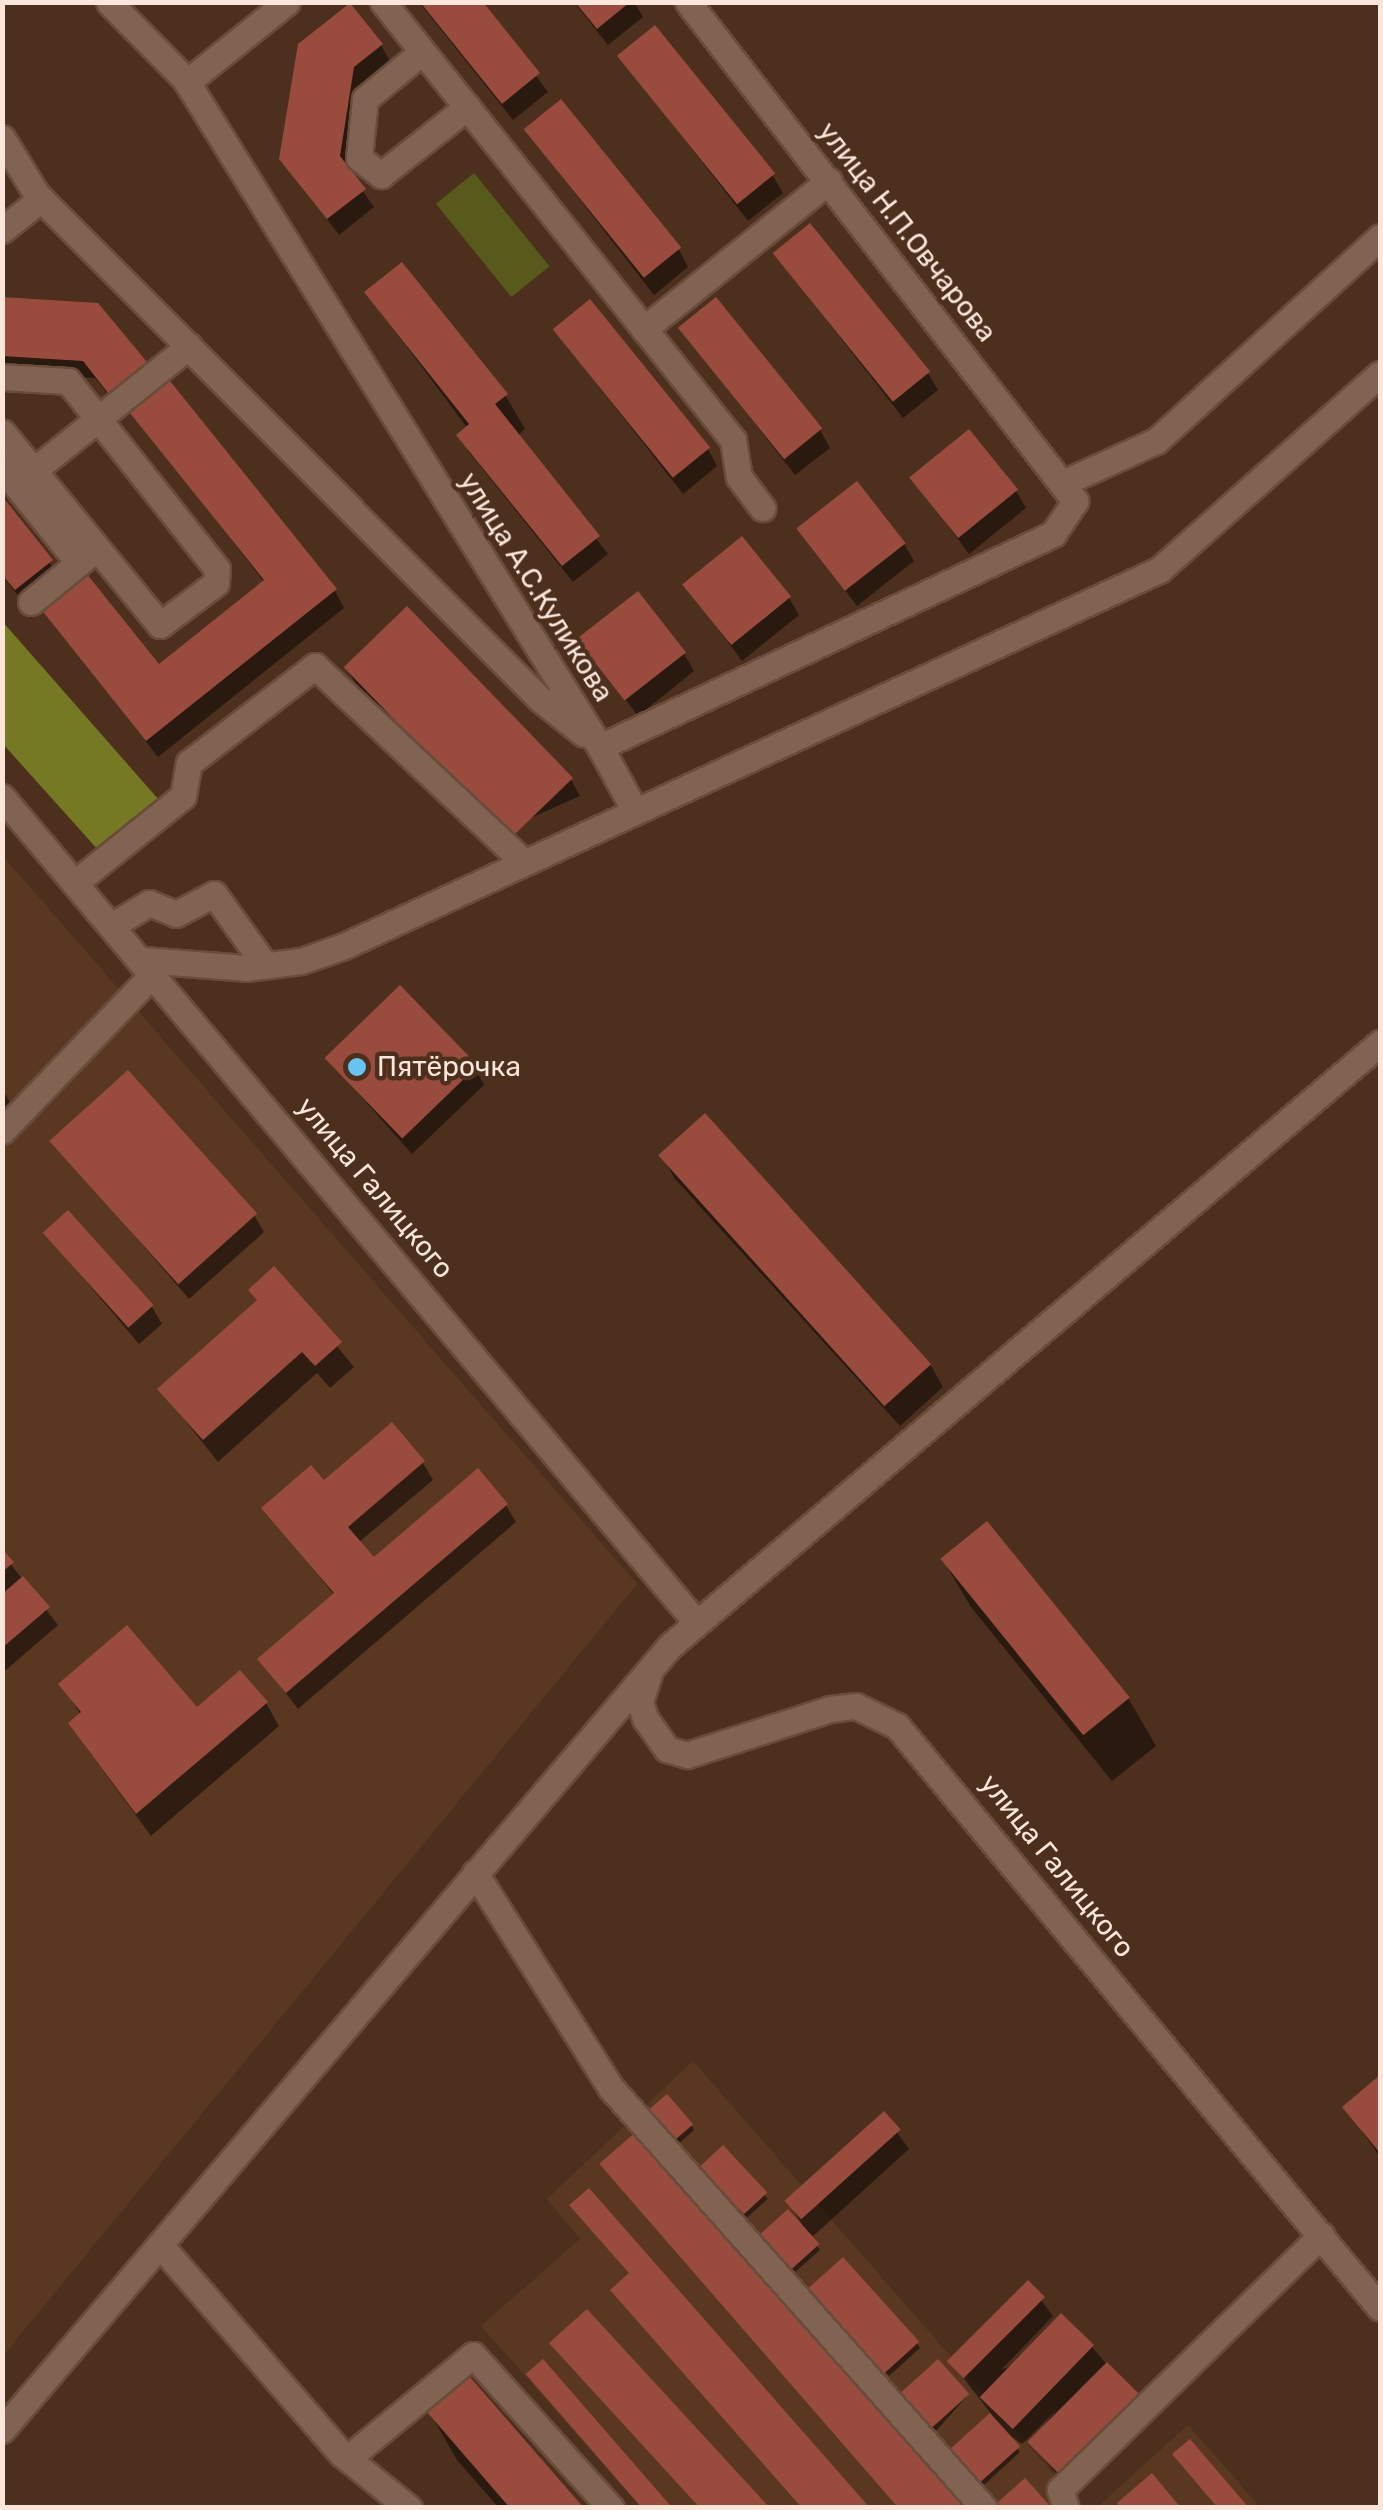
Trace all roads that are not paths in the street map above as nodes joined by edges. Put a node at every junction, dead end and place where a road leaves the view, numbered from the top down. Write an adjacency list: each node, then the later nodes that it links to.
1 (109, 2): 6 (street, улица А.С.Куликова)
2 (288, 2): 6 (street)
3 (383, 2): 5 (street)
4 (688, 2): 9 (street, улица Н.П.Овчарова)
5 (422, 52): 7 (street); 7 (street)
6 (187, 82): 25 (street, улица А.С.Куликова)
7 (466, 107): 13 (street)
8 (2, 138): 10 (street, улица А.С.Куликова)
9 (829, 181): 13 (street); 21 (street, улица Н.П.Овчарова)
10 (41, 198): 11 (street); 14 (street, улица А.С.Куликова)
11 (2, 230)
12 (1380, 237): 21 (street)
13 (644, 329): 22 (street)
14 (189, 346): 17 (street); 25 (street, улица А.С.Куликова)
15 (1380, 374): 27 (street)
16 (2, 376): 17 (street)
17 (97, 420): 20 (street); 23 (street)
18 (2, 432): 20 (street)
19 (2, 468): 23 (street)
20 (33, 471): 23 (street)
21 (1070, 492): 25 (street)
22 (762, 508)
23 (87, 556): 24 (street)
24 (31, 602)
25 (600, 746): 27 (street)
26 (2, 797): 29 (street, улица Галицкого)
27 (634, 809): 28 (street)
28 (523, 861): 29 (street); 31 (street)
29 (76, 882): 30 (street, улица Галицкого)
30 (113, 924): 31 (street); 32 (street, улица Галицкого)
31 (265, 965): 32 (street)
32 (149, 967): 34 (street); 35 (street, улица Галицкого)
33 (1380, 1044): 35 (street)
34 (2, 1131)
35 (696, 1622): 36 (street)
36 (651, 1666): 37 (street); 38 (street, улица Галицкого)
37 (475, 1872): 39 (street); 45 (street)
38 (1320, 2235): 40 (street, улица Галицкого); 46 (street)
39 (160, 2245): 41 (street); 42 (street)
40 (1380, 2308)
41 (2, 2430)
42 (348, 2458): 43 (street); 44 (street)
43 (409, 2508)
44 (612, 2508)
45 (984, 2508)
46 (1066, 2508)

